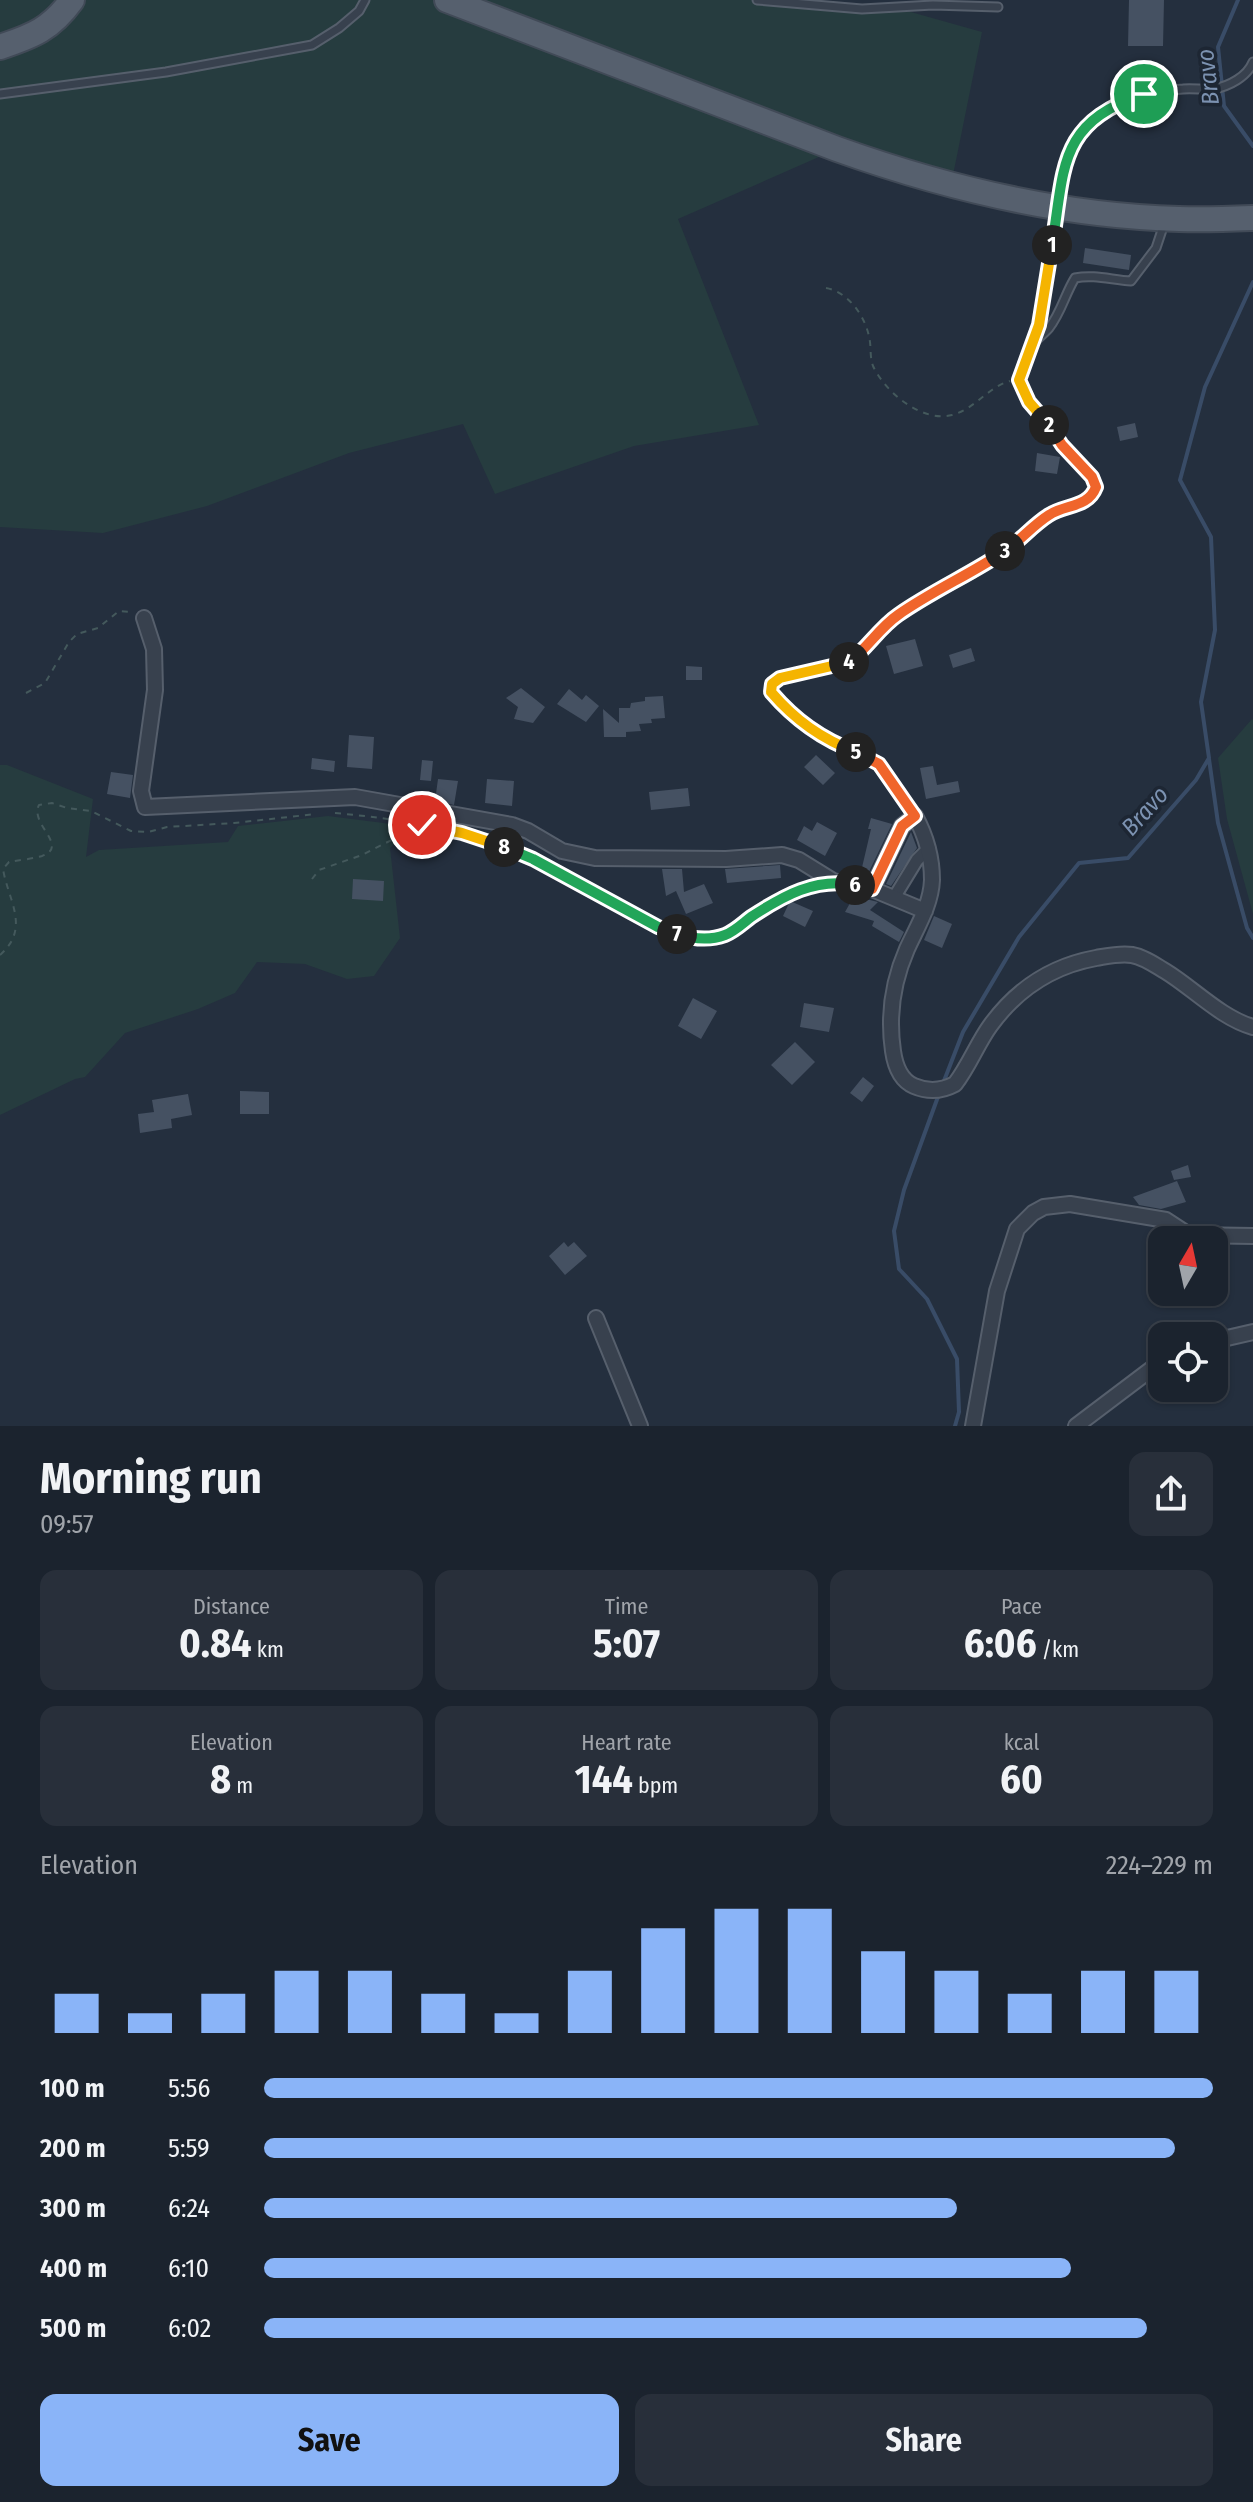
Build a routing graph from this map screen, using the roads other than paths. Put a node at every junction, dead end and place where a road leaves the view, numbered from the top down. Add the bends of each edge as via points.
1 (72, 0) edge
2 (365, 0) edge
3 (447, 0) edge
4 (757, 0) edge
5 (998, 7) dead end
6 (0, 47) edge
7 (1253, 62) edge
8 (0, 94) edge
9 (1166, 218) junction
10 (1253, 218) edge
11 (1032, 346) junction
12 (144, 618) road end
13 (915, 816) junction
14 (929, 848) junction
15 (872, 889) junction
16 (895, 896) junction
17 (925, 911) junction
18 (1253, 1027) edge
19 (1253, 1236) edge
20 (596, 1318) dead end
21 (1253, 1332) edge
22 (1228, 1338) edge
23 (1148, 1372) edge
24 (640, 1426) edge
25 (973, 1426) edge
26 (1076, 1426) edge

1 - 6 main road via 37,35
2 - 8 lane via 339,28 312,45 166,72
3 - 9 main road via 894,170 1075,209
4 - 5 lane via 862,9
7 - 11 lane, bridge via 1238,80 1215,89 1144,94 1107,110 1077,137 1066,155
9 - 10 main road
9 - 11 lane via 1156,248 1131,281 1075,278 1049,327
11 - 13 lane via 1019,380 1029,402 1092,477 1093,496 1050,514 972,574 899,614 851,662 772,684 771,692 813,732 879,764
12 - 15 street via 154,649 155,690 141,791 145,807 355,797 512,825 578,855 647,860 782,855 833,881
13 - 14 street
13 - 15 street via 902,826
14 - 16 street
14 - 17 street via 932,882
15 - 16 street
16 - 17 street
17 - 18 street via 899,974 891,1039 906,1081 925,1089 940,1090 962,1075 989,1027 1020,992 1081,961 1117,954 1149,961
19 - 25 street via 1189,1235 1166,1220 1070,1204 1033,1213 1012,1239 997,1291
20 - 24 street
21 - 22 street
23 - 26 street

